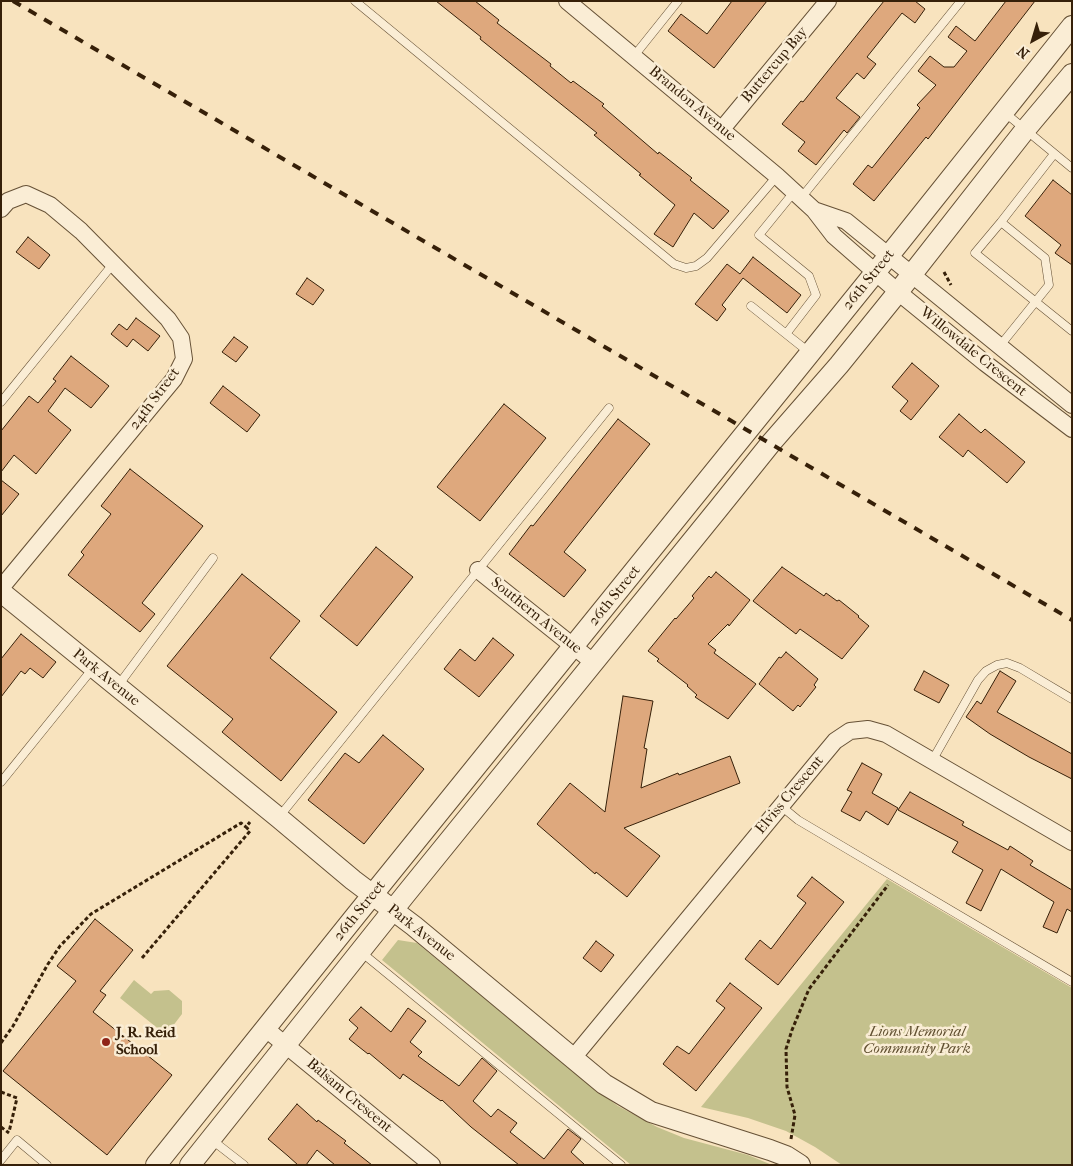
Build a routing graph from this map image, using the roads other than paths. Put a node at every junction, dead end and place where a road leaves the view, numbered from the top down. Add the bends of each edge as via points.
1 (355, 1) edge
2 (567, 1) edge
3 (678, 1) edge
4 (828, 1) edge
5 (961, 1) edge
6 (1072, 26) edge
7 (634, 56) junction
8 (1072, 74) edge
9 (1003, 112) junction
10 (722, 129) junction
11 (1025, 130) junction
12 (1054, 154) junction
13 (1072, 168) edge
14 (776, 176) junction
15 (798, 195) junction
16 (5, 205) edge
17 (1001, 222) junction
18 (113, 264) junction
19 (882, 264) junction
20 (912, 275) junction
21 (898, 292) junction
22 (1035, 302) junction
23 (752, 306) dead end
24 (1072, 331) edge
25 (786, 334) junction
26 (999, 347) junction
27 (810, 354) junction
28 (1048, 386) junction
29 (1072, 387) edge
30 (1, 402) edge
31 (1072, 404) edge
32 (608, 408) dead end
33 (1072, 429) edge
34 (698, 493) junction
35 (718, 509) junction
36 (213, 558) dead end
37 (478, 570) junction
38 (1, 588) edge
39 (1, 592) edge
40 (574, 646) junction
41 (593, 662) junction
42 (94, 668) junction
43 (117, 687) junction
44 (1072, 699) edge
45 (932, 761) junction
46 (1, 782) edge
47 (781, 806) junction
48 (279, 818) junction
49 (1072, 842) edge
50 (372, 895) junction
51 (393, 910) junction
52 (360, 952) junction
53 (1072, 982) edge
54 (266, 1029) junction
55 (286, 1045) junction
56 (573, 1058) junction
57 (211, 1138) junction
58 (1, 1160) edge
59 (47, 1165) edge
60 (156, 1165) edge
61 (190, 1165) edge
62 (244, 1165) edge
63 (432, 1165) edge
64 (621, 1165) edge
65 (800, 1165) edge

1 - 14 lane via 674,264 686,268 707,258
2 - 7 street, Brandon Avenue
3 - 7 lane
4 - 10 street, Buttercup Bay
5 - 15 lane
6 - 9 street, 26th Street
7 - 10 street, Brandon Avenue
8 - 11 street, 26th Street
9 - 11 lane
9 - 19 street, 26th Street
10 - 14 street, Brandon Avenue
11 - 12 lane
11 - 20 street, 26th Street
12 - 13 lane
12 - 17 lane
14 - 15 street, Brandon Avenue
15 - 19 street, Brandon Avenue via 814,210 846,221
15 - 25 lane via 759,235 809,276 816,294
16 - 18 street, 24th Street via 26,194 50,205
17 - 22 lane via 1045,258 1049,285
17 - 22 lane via 975,253
18 - 30 lane
18 - 38 street, 24th Street via 168,319 180,338 184,359 174,379
19 - 20 street, Willowdale Crescent
19 - 21 street, Willowdale Crescent
19 - 27 street, 26th Street
20 - 21 street, 26th Street
20 - 26 street, Willowdale Crescent
21 - 33 street, Willowdale Crescent
21 - 35 street, 26th Street
22 - 24 lane
22 - 26 lane
23 - 25 lane
25 - 27 lane
26 - 28 street, Willowdale Crescent
27 - 34 street, 26th Street
28 - 29 street
28 - 31 street, Willowdale Crescent
32 - 37 lane
34 - 35 street
34 - 40 street, 26th Street
35 - 41 street, 26th Street
36 - 43 lane
37 - 40 street, Southern Avenue
37 - 48 lane
39 - 42 street, Park Avenue
40 - 41 street, Southern Avenue
40 - 50 street, 26th Street
41 - 51 street, 26th Street
42 - 43 street, Park Avenue
42 - 46 lane
43 - 48 street, Park Avenue
44 - 45 lane via 1020,668 997,665 978,680
45 - 47 street, Elviss Crescent via 886,734 868,729 850,731 835,741
45 - 49 street, Elviss Crescent
47 - 53 lane via 798,820
47 - 56 street, Elviss Crescent
48 - 50 street, Park Avenue
50 - 51 street, Park Avenue
50 - 54 street, 26th Street
51 - 52 street, 26th Street
51 - 56 street, Park Avenue
52 - 55 street, 26th Street
52 - 64 lane
54 - 55 street, Balsam Crescent
54 - 60 street, 26th Street
55 - 57 street, 26th Street
55 - 63 street, Balsam Crescent
56 - 65 street, Park Avenue via 604,1084 651,1112 770,1150
57 - 61 street, 26th Street
57 - 62 lane
58 - 59 lane via 17,1140

